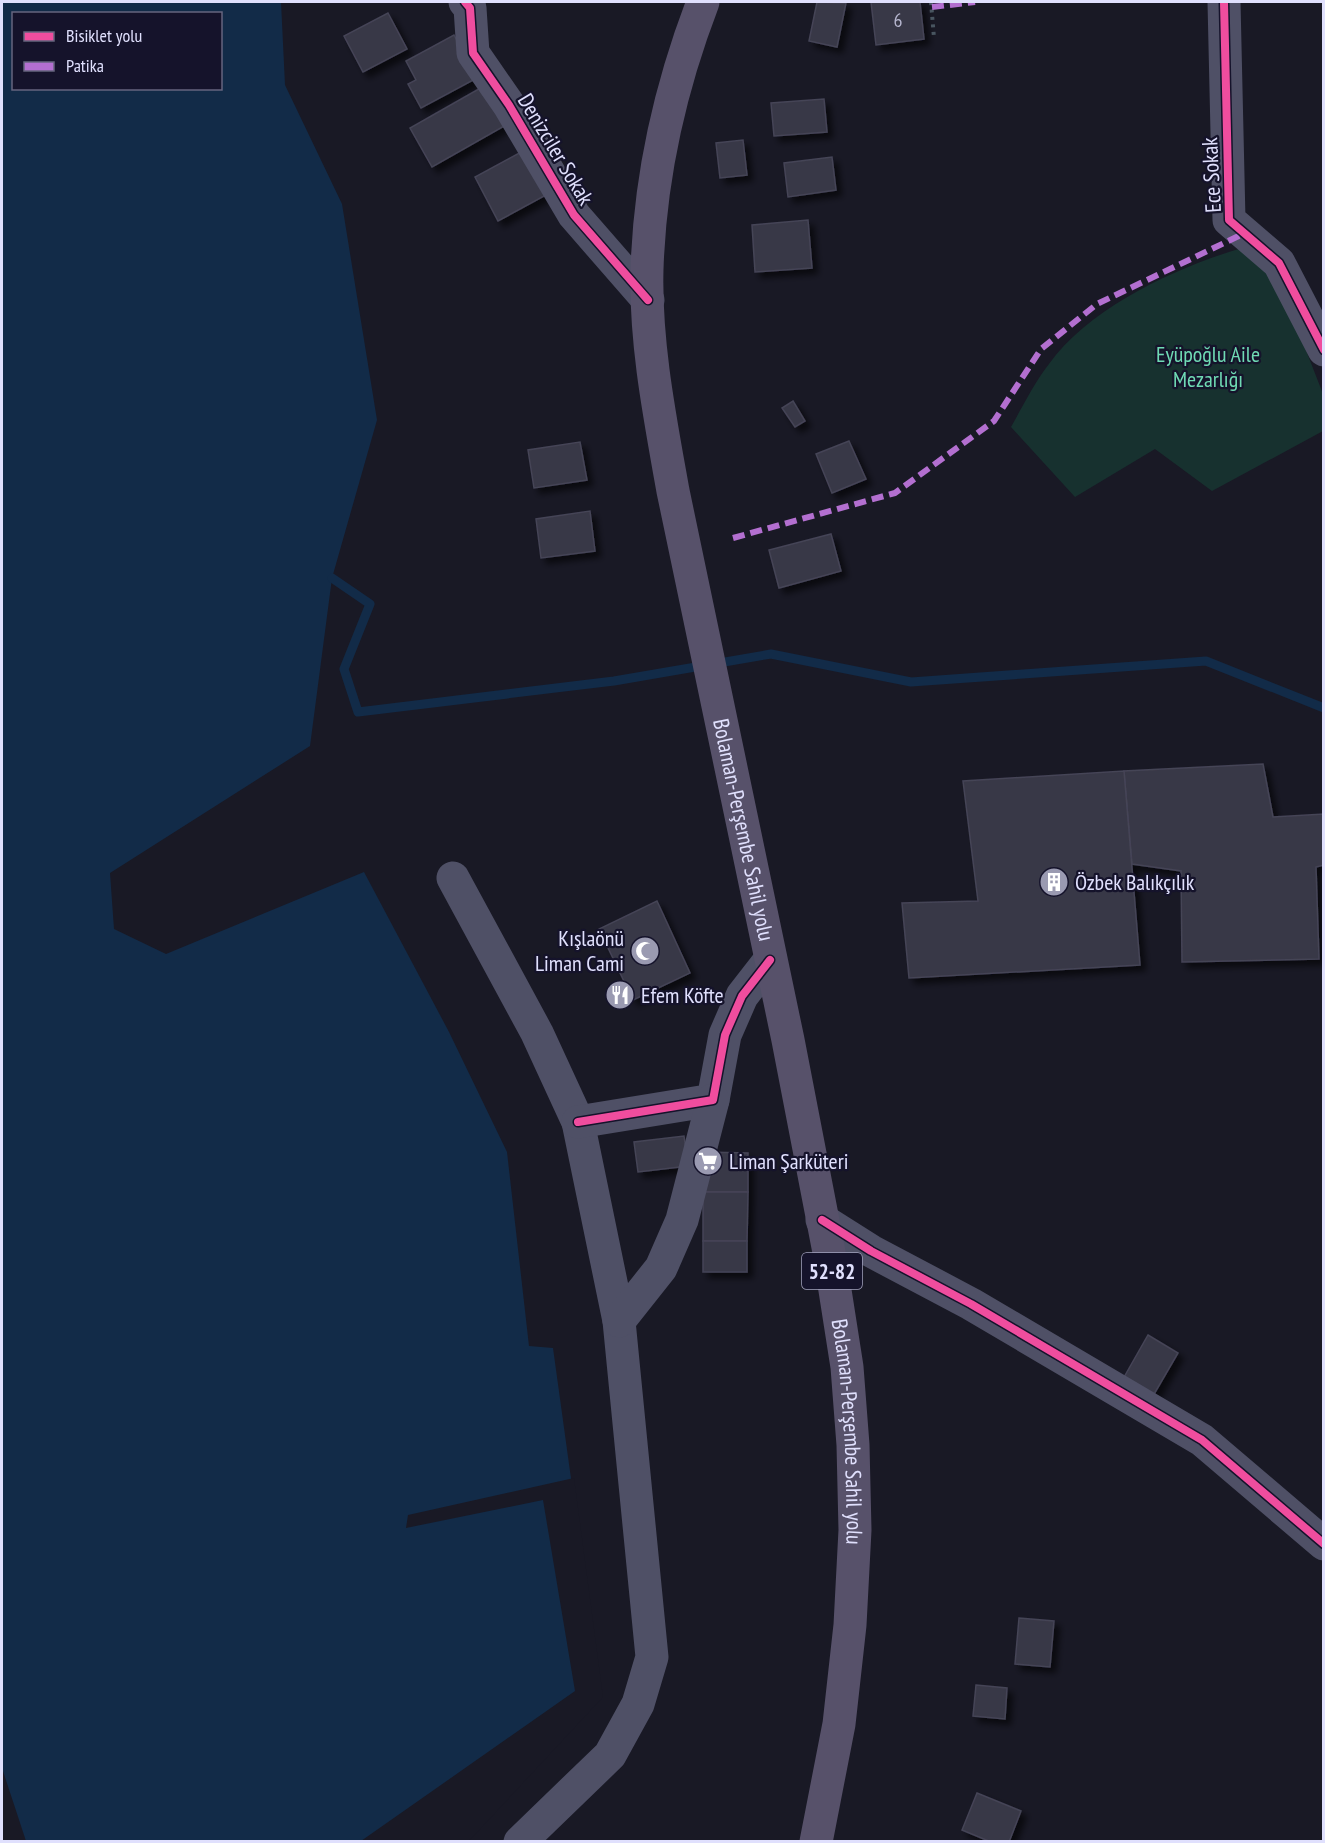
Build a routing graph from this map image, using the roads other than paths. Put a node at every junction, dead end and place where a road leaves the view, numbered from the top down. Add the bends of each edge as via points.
1 (465, 2) edge
2 (703, 2) edge
3 (1224, 2) edge
4 (648, 300) junction
5 (1323, 350) edge
6 (453, 878) dead end
7 (770, 960) junction
8 (713, 1100) junction
9 (578, 1122) junction
10 (822, 1220) junction
11 (619, 1321) junction
12 (1323, 1544) edge
13 (520, 1842) edge
14 (816, 1842) edge

1 - 4 street, Denizciler Sokak via 470,8 473,53 509,105 574,215
2 - 4 main road, Bolaman-Perşembe Sahil yolu / 52-82 via 680,62 663,130 652,198
3 - 5 street, Ece Sokak via 1229,220 1279,263
4 - 7 main road, Bolaman-Perşembe Sahil yolu / 52-82 via 657,403
6 - 9 street via 537,1033
7 - 8 street via 742,996 725,1035
7 - 10 main road, Bolaman-Perşembe Sahil yolu / 52-82
8 - 9 street
8 - 11 street via 682,1220 670,1249 661,1268
9 - 11 street
10 - 12 street via 1202,1440
10 - 14 main road, Bolaman-Perşembe Sahil yolu / 52-82 via 847,1367 854,1445 855,1530 848,1652 839,1724
11 - 13 street via 652,1658 638,1704 610,1755

